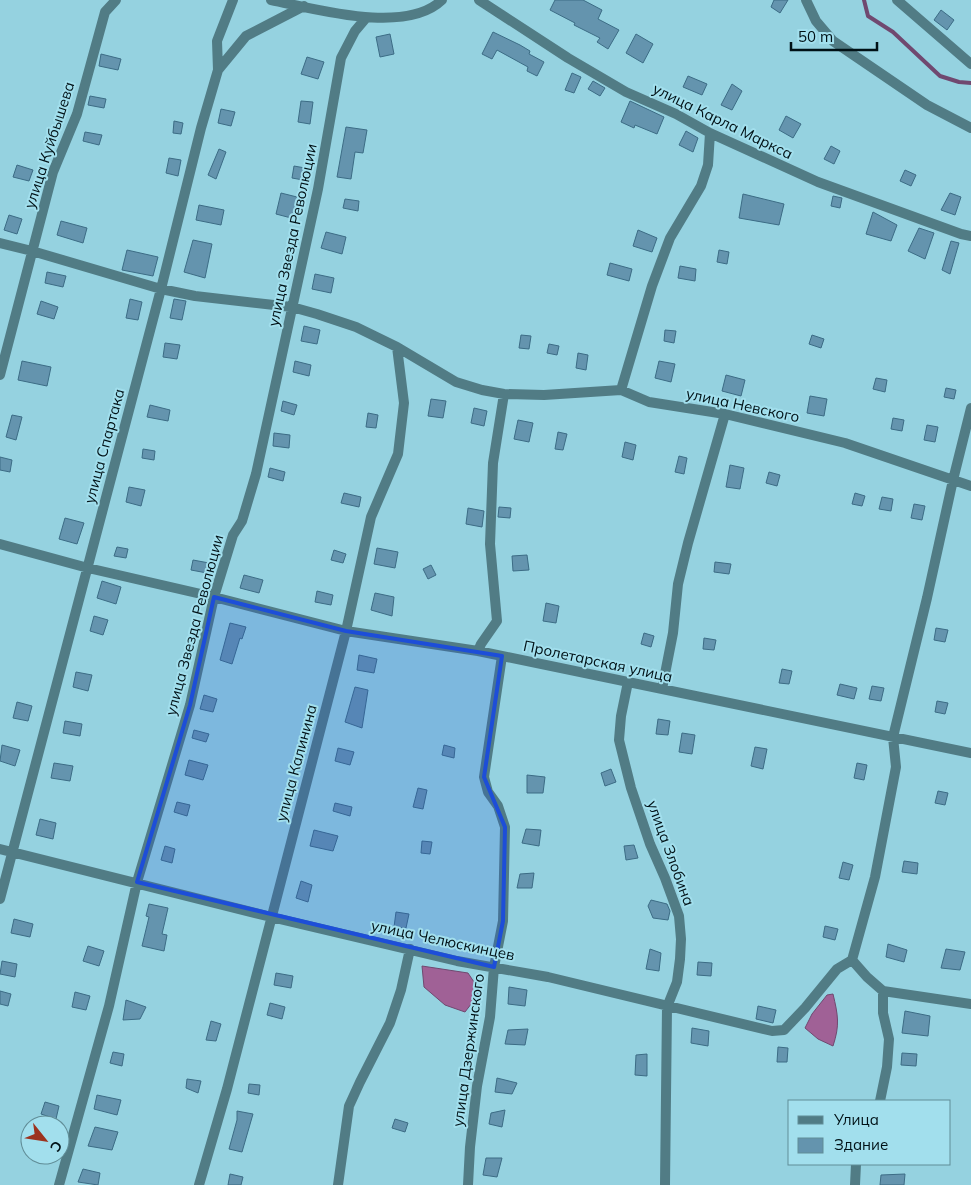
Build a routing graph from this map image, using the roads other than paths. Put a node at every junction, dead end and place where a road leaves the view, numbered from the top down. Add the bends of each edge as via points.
1 (116, 0) edge
2 (232, 0) edge
3 (270, 0) edge
4 (442, 0) edge
5 (479, 0) edge
6 (806, 0) edge
7 (897, 0) edge
8 (304, 6) junction
9 (366, 18) junction
10 (971, 64) edge
11 (218, 70) junction
12 (971, 128) edge
13 (710, 134) junction
14 (971, 236) edge
15 (0, 243) edge
16 (32, 251) junction
17 (161, 289) junction
18 (292, 307) junction
19 (397, 347) junction
20 (0, 375) edge
21 (621, 390) junction
22 (504, 394) junction
23 (971, 408) edge
24 (725, 414) junction
25 (953, 480) junction
26 (971, 486) edge
27 (0, 544) edge
28 (88, 568) junction
29 (214, 597) junction
30 (346, 631) junction
31 (478, 651) junction
32 (502, 656) junction
33 (628, 682) junction
34 (662, 689) junction
35 (893, 737) junction
36 (971, 753) edge
37 (0, 848) edge
38 (12, 851) junction
39 (137, 882) junction
40 (0, 899) edge
41 (271, 916) junction
42 (410, 948) junction
43 (852, 960) junction
44 (494, 967) junction
45 (883, 991) junction
46 (971, 1004) edge
47 (667, 1007) junction
48 (880, 1100) edge
49 (856, 1165) edge
50 (59, 1185) edge
51 (199, 1185) edge
52 (338, 1185) edge
53 (468, 1185) edge
54 (665, 1185) edge
55 (855, 1185) edge

1 - 16 street, улица Куйбышева via 105,12 77,114 53,172
2 - 11 street, улица Спартака via 216,41
3 - 8 street
4 - 9 street via 436,6 410,16
5 - 13 street, улица Карла Маркса via 626,92 676,114
6 - 12 street via 816,21 833,42 927,105
7 - 10 street
8 - 9 street
8 - 11 street via 246,36
9 - 18 street, улица Звезда Революции via 341,58 318,189
11 - 17 street, улица Спартака via 200,128
13 - 14 street, улица Карла Маркса via 818,182
13 - 21 street via 708,165 701,186 670,238
15 - 16 street, улица Невского
16 - 17 street, улица Невского
16 - 20 street, улица Куйбышева
17 - 18 street, улица Невского
17 - 28 street, улица Спартака
18 - 19 street, улица Невского via 356,327
18 - 29 street, улица Звезда Революции via 256,474 242,521 232,535
19 - 22 street, улица Невского via 456,382
19 - 30 street, улица Калинина via 404,403 398,454 371,517
21 - 22 street, улица Невского
21 - 24 street, улица Невского via 649,402
22 - 31 street via 493,463 491,535 497,621
23 - 25 street
24 - 25 street, улица Невского via 845,443
24 - 34 street via 678,584
25 - 26 street, улица Невского
25 - 35 street
27 - 28 street, Пролетарская улица
28 - 29 street, Пролетарская улица
28 - 38 street, улица Спартака
29 - 30 street, Пролетарская улица
29 - 39 street, улица Звезда Революции via 190,705
30 - 31 street, Пролетарская улица
30 - 41 street, улица Калинина
31 - 32 street, Пролетарская улица
32 - 33 street, Пролетарская улица
32 - 44 street, улица Дзержинского via 484,777 504,827 503,921
33 - 34 street, Пролетарская улица
33 - 47 street, улица Злобина via 619,740 650,844 678,916 681,939 677,982
34 - 35 street, Пролетарская улица
35 - 36 street, Пролетарская улица
35 - 43 street via 896,767 875,877
37 - 38 street, улица Челюскинцев
38 - 39 street, улица Челюскинцев
38 - 40 street, улица Спартака
39 - 41 street, улица Челюскинцев
39 - 50 street, улица Звезда Революции via 109,1006
41 - 42 street, улица Челюскинцев
41 - 51 street, улица Калинина
42 - 44 street, улица Челюскинцев
42 - 52 street via 390,1023 349,1106
43 - 45 street
43 - 47 street, улица Челюскинцев via 837,969 784,1030 772,1031
44 - 47 street, улица Челюскинцев
44 - 53 street, улица Дзержинского via 490,1017 477,1086
45 - 46 street
45 - 48 street via 883,1013 889,1039 888,1067
47 - 54 street, улица Злобина
49 - 55 street

